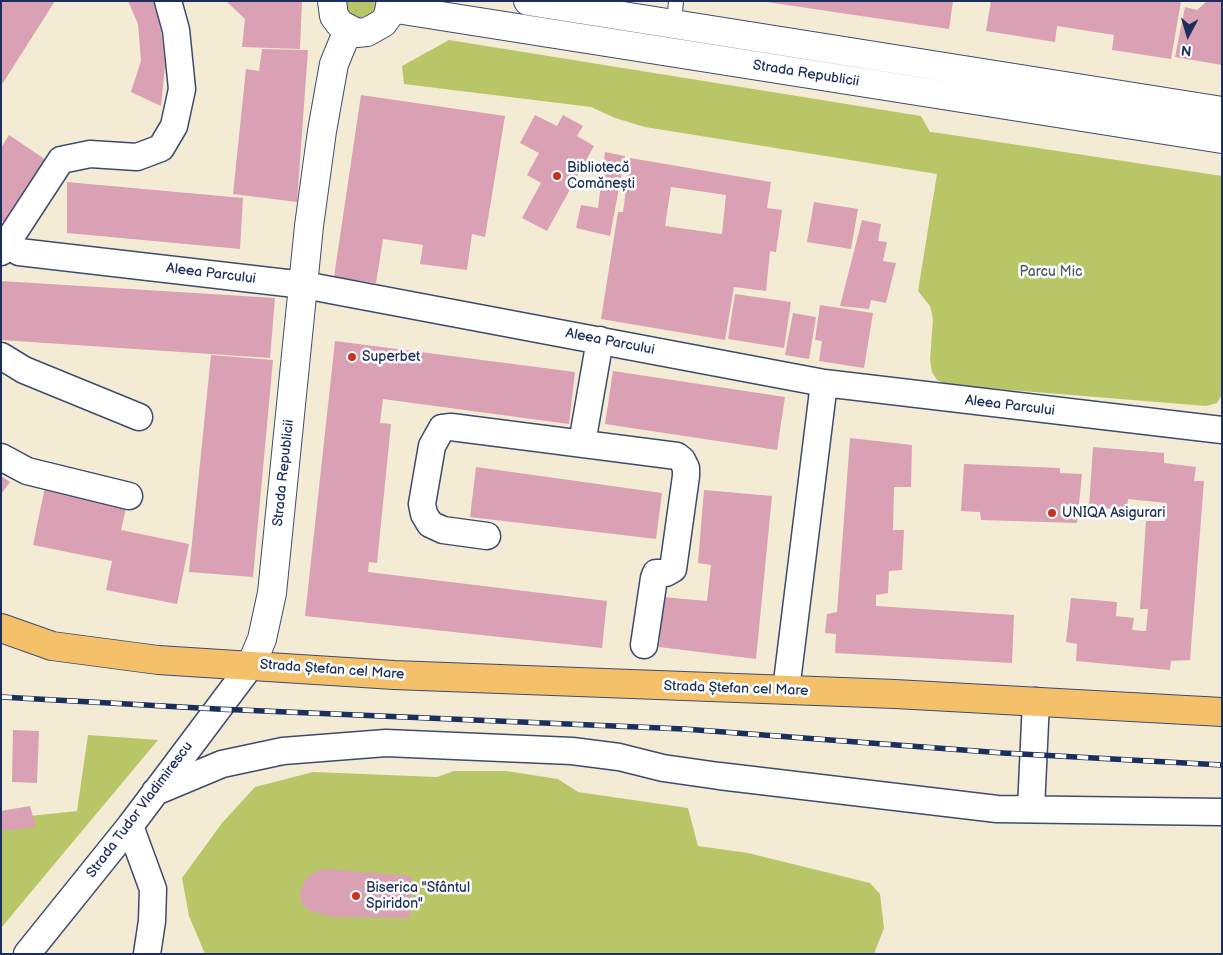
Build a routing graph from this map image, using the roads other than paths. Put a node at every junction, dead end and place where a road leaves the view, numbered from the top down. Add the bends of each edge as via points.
1 (168, 1) edge
2 (332, 1) edge
3 (528, 1) edge
4 (391, 5) edge
5 (675, 12) edge
6 (348, 30) junction
7 (1222, 111) edge
8 (1222, 139) edge
9 (3, 246) edge
10 (304, 286) junction
11 (600, 340) junction
12 (1, 356) edge
13 (824, 383) junction
14 (139, 417) dead end
15 (1222, 430) edge
16 (582, 443) junction
17 (1, 457) edge
18 (129, 496) dead end
19 (487, 536) dead end
20 (1, 628) edge
21 (644, 645) dead end
22 (251, 665) junction
23 (786, 690) junction
24 (1036, 702) junction
25 (1222, 712) edge
26 (155, 792) junction
27 (1031, 809) junction
28 (1222, 812) edge
29 (130, 826) junction
30 (28, 954) edge
31 (147, 954) edge

1 - 9 street via 176,30 182,89 174,126 161,148 137,157 90,154 61,160
2 - 6 street via 334,16
3 - 5 street, Strada Republicii
4 - 6 street via 388,16 377,29 357,33
4 - 8 street, Strada Republicii
5 - 7 street, Strada Republicii
6 - 10 street, Strada Republicii via 339,48 329,86
9 - 10 street, Aleea Parcului via 20,252
10 - 11 street, Aleea Parcului
10 - 22 street, Strada Republicii via 272,593 262,639
11 - 13 street, Aleea Parcului
11 - 16 street
12 - 14 street via 24,370
13 - 15 street, Aleea Parcului
13 - 23 street
16 - 19 street via 442,428 432,446 422,504 424,514 430,524 442,530
16 - 21 street via 666,453 682,460 686,468 673,569 656,574 654,578
17 - 18 street via 27,471
20 - 22 main road via 52,646 83,652
22 - 23 main road, Strada Ștefan cel Mare via 404,675
22 - 26 street, Strada Tudor Vladimirescu
23 - 24 main road, Strada Ștefan cel Mare
24 - 25 main road, Strada Ștefan cel Mare
24 - 27 street
26 - 27 street via 222,764 283,751 386,744 572,752 619,757 664,768 746,780 997,809
26 - 29 street, Strada Tudor Vladimirescu
27 - 28 street
29 - 30 street, Strada Tudor Vladimirescu
29 - 31 street via 153,889

